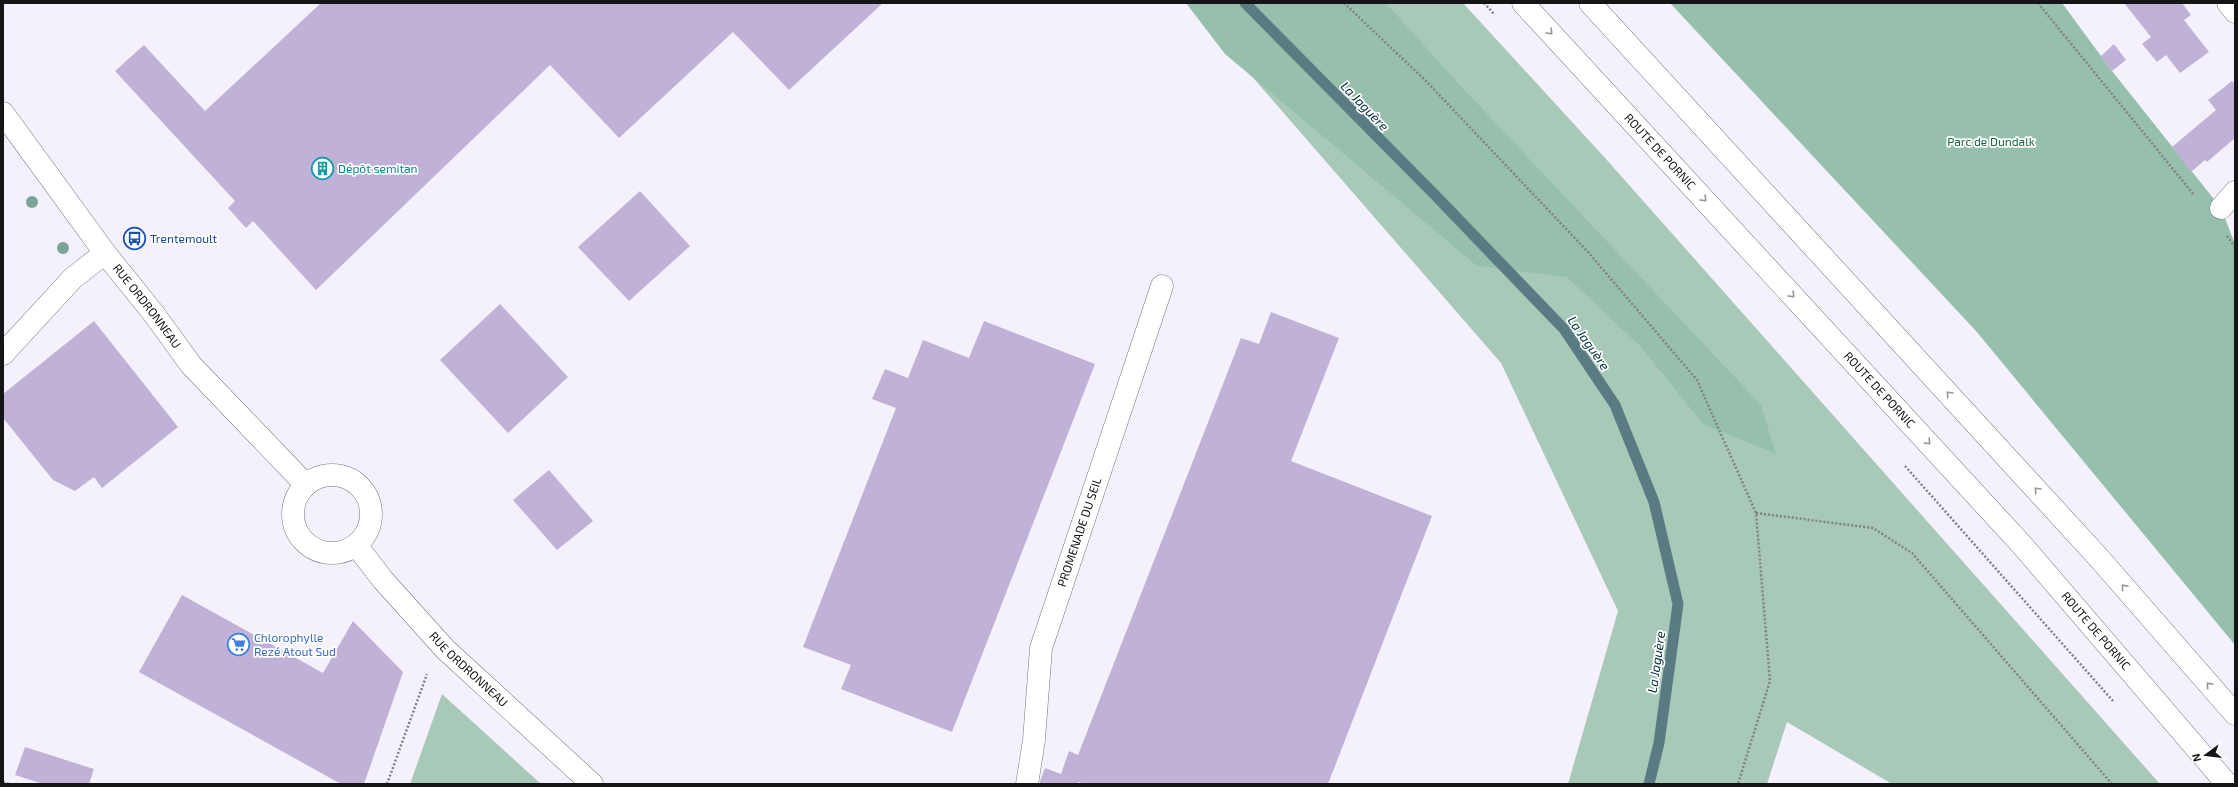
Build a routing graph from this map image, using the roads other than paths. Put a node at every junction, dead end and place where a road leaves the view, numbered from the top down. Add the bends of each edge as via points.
1 (1523, 3) edge
2 (1590, 3) edge
3 (2228, 3) edge
4 (2235, 12) edge
5 (3, 113) edge
6 (105, 253) junction
7 (1162, 286) dead end
8 (3, 354) edge
9 (306, 485) junction
10 (356, 545) junction
11 (2235, 714) edge
12 (592, 784) edge
13 (1027, 784) edge
14 (2227, 784) edge

1 -> 14 main road, ROUTE DE PORNIC via 2022,545
11 -> 2 main road via 2098,557
3 - 4 main road
5 - 6 main road, RUE ORDRONNEAU
6 - 8 main road via 73,278
6 - 9 main road, RUE ORDRONNEAU via 191,365
7 - 13 main road, PROMENADE DU SEIL via 1041,648 1034,740
9 - 10 main road via 295,502 293,516 297,530 305,542 318,550 332,553
9 - 10 main road via 318,478 332,475 350,479 362,488 369,501 371,514 367,531
10 - 12 main road, RUE ORDRONNEAU via 383,580 445,649

